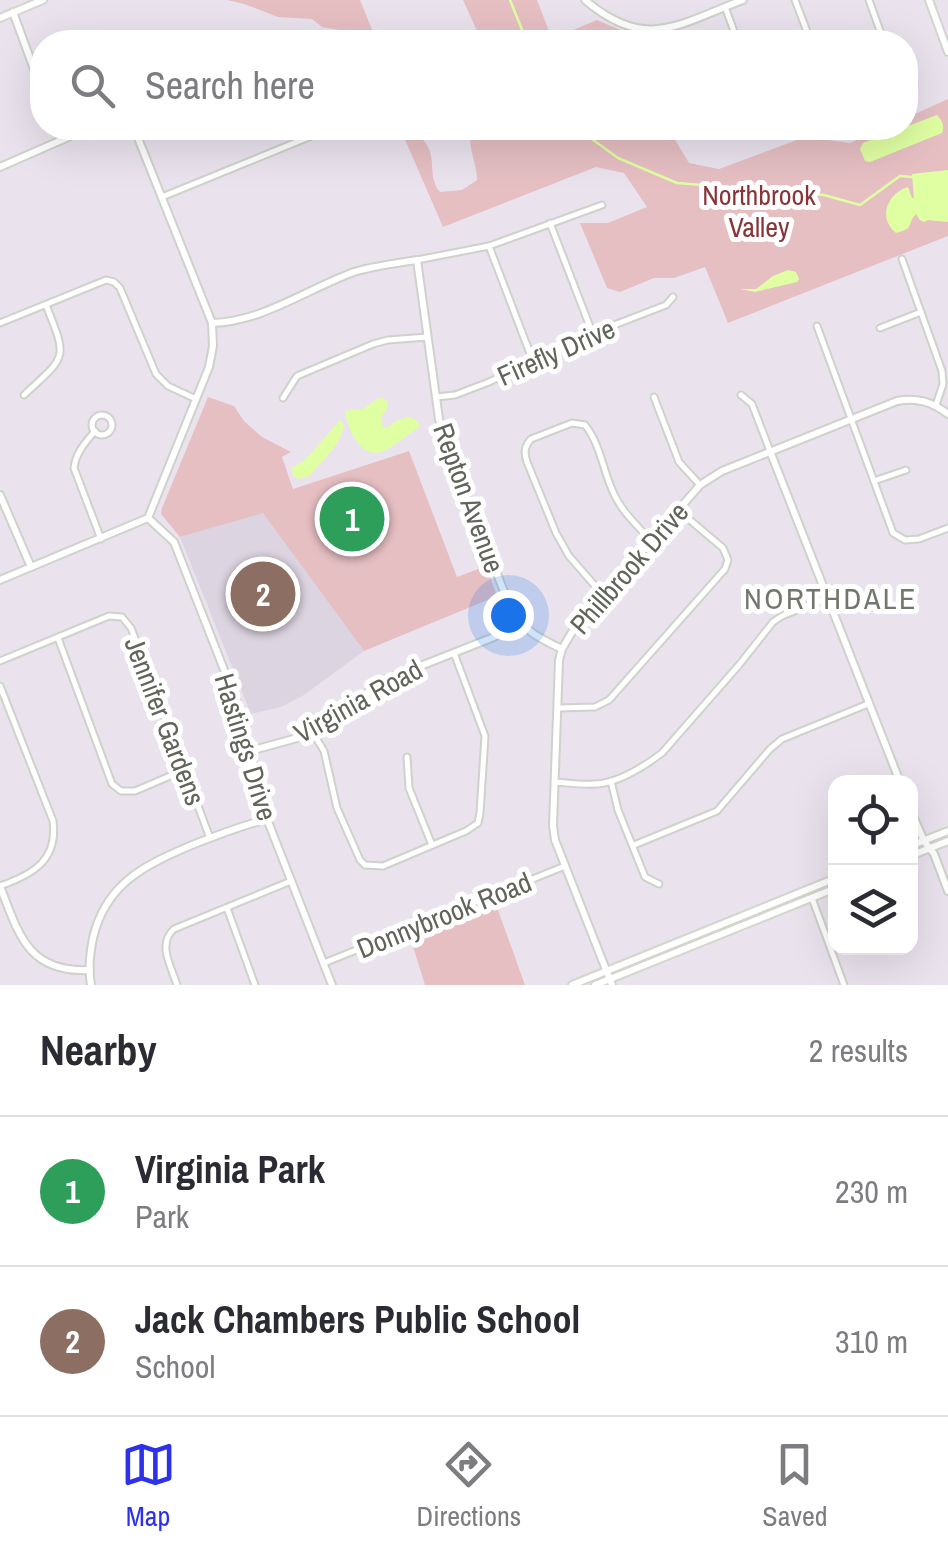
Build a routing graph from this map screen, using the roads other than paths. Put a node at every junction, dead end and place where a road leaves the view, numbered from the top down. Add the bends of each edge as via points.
1 (43, 0) edge
2 (585, 0) edge
3 (743, 0) edge
4 (795, 0) edge
5 (868, 0) edge
6 (929, 0) edge
7 (725, 7) junction
8 (13, 12) junction
9 (0, 18) edge
10 (663, 29) joint
11 (734, 30) edge
12 (806, 30) edge
13 (879, 30) edge
14 (948, 52) edge
15 (30, 58) edge
16 (58, 140) edge
17 (139, 140) edge
18 (302, 140) edge
19 (0, 167) edge
20 (162, 197) junction
21 (602, 205) dead end
22 (550, 223) junction
23 (489, 246) junction
24 (902, 259) dead end
25 (417, 260) junction
26 (672, 298) dead end
27 (46, 304) junction
28 (921, 312) junction
29 (0, 323) edge
30 (212, 323) junction
31 (816, 326) dead end
32 (880, 328) dead end
33 (592, 334) junction
34 (427, 336) junction
35 (531, 357) junction
36 (741, 395) dead end
37 (24, 396) dead end
38 (436, 397) junction
39 (654, 397) dead end
40 (283, 398) dead end
41 (196, 399) junction
42 (936, 405) junction
43 (948, 414) edge
44 (852, 419) junction
45 (95, 432) dead end
46 (770, 451) junction
47 (906, 470) dead end
48 (874, 481) junction
49 (700, 486) junction
50 (0, 494) edge
51 (678, 510) junction
52 (148, 518) junction
53 (948, 528) edge
54 (101, 539) junction
55 (652, 542) junction
56 (32, 568) junction
57 (0, 580) edge
58 (603, 595) junction
59 (827, 598) junction
60 (518, 621) junction
61 (58, 638) junction
62 (562, 649) junction
63 (454, 652) junction
64 (0, 662) edge
65 (0, 686) edge
66 (868, 704) junction
67 (558, 708) junction
68 (313, 733) junction
69 (250, 750) junction
70 (407, 756) dead end
71 (184, 770) junction
72 (897, 775) edge
73 (612, 781) junction
74 (555, 782) junction
75 (267, 819) junction
76 (918, 827) edge
77 (948, 831) edge
78 (210, 838) junction
79 (948, 840) edge
80 (924, 841) junction
81 (918, 843) edge
82 (432, 846) junction
83 (634, 846) junction
84 (930, 848) junction
85 (918, 853) edge
86 (565, 866) junction
87 (291, 881) junction
88 (828, 882) edge
89 (659, 884) dead end
90 (0, 886) edge
91 (828, 891) edge
92 (948, 891) edge
93 (812, 898) junction
94 (227, 908) junction
95 (324, 964) junction
96 (90, 970) junction
97 (609, 979) edge
98 (91, 985) edge
99 (177, 985) edge
100 (255, 985) edge
101 (332, 985) edge
102 (572, 985) edge
103 (595, 985) edge
104 (844, 985) edge

1 - 8 street
2 - 10 street via 612,21
3 - 7 street
4 - 12 street
5 - 13 street
6 - 14 street
7 - 10 street
7 - 11 street
8 - 9 street
8 - 15 street
16 - 19 street
17 - 20 street
18 - 20 street
20 - 30 street
21 - 22 street
22 - 23 street
22 - 33 street
23 - 25 street
23 - 35 street
24 - 28 street
25 - 30 street via 356,272 243,319
25 - 34 street, Repton Avenue
26 - 33 street, Firefly Drive
27 - 29 street
27 - 37 street via 61,344 59,360
27 - 41 street via 114,282 156,374
28 - 32 street
28 - 42 street via 942,371
30 - 41 street via 209,367
31 - 44 street
33 - 35 street, Firefly Drive
34 - 38 street, Repton Avenue
34 - 40 street via 373,344 297,376
35 - 38 street, Firefly Drive via 489,382
36 - 46 street via 752,404
38 - 60 street, Repton Avenue via 444,436
39 - 49 street via 679,462
41 - 52 street
42 - 43 street
42 - 44 street, Phillbrook Drive via 906,400
44 - 46 street, Phillbrook Drive
44 - 48 street
45 - 54 street via 74,468
46 - 49 street, Phillbrook Drive
46 - 59 street
47 - 48 street
48 - 53 street via 894,532 904,540
49 - 51 street, Phillbrook Drive
50 - 56 street
51 - 55 street, Phillbrook Drive
51 - 67 street via 722,548 725,569 609,700
52 - 54 street
52 - 69 street, Hastings Drive via 174,542
54 - 56 street
55 - 58 street, Phillbrook Drive
55 - 58 street via 621,508 585,425 572,423 526,444 556,533
56 - 57 street
58 - 62 street, Phillbrook Drive
59 - 66 street
59 - 73 street via 773,622 662,753
60 - 62 street
60 - 63 street, Virginia Road
61 - 64 street, Jennifer Gardens
61 - 71 street, Jennifer Gardens via 122,617
61 - 71 street via 112,784 135,791
62 - 67 street, Phillbrook Drive
63 - 68 street, Virginia Road via 385,680
63 - 82 street via 484,736 480,812 478,823
65 - 90 street via 55,837 42,862
66 - 72 street
66 - 83 street via 782,739 717,811
67 - 74 street, Phillbrook Drive
68 - 69 street, Virginia Road
68 - 82 street via 365,865 383,866
69 - 75 street, Hastings Drive
70 - 82 street via 409,788
71 - 78 street, Jennifer Gardens
73 - 74 street
73 - 83 street
74 - 86 street, Phillbrook Drive via 552,826
75 - 78 street
75 - 87 street, Hastings Drive
76 - 80 street
77 - 80 street
78 - 96 street via 131,875 96,928
79 - 84 street
80 - 81 street
80 - 84 street
83 - 89 street via 645,877
84 - 85 street
84 - 92 street
86 - 95 street, Donnybrook Road
86 - 97 street, Phillbrook Drive
87 - 94 street
87 - 95 street, Hastings Drive
88 - 97 street
90 - 96 street via 26,947 49,965
91 - 93 street
93 - 97 street
93 - 104 street
94 - 99 street via 168,934 165,949
94 - 100 street
95 - 101 street, Hastings Drive
96 - 98 street
97 - 102 street
97 - 103 street

